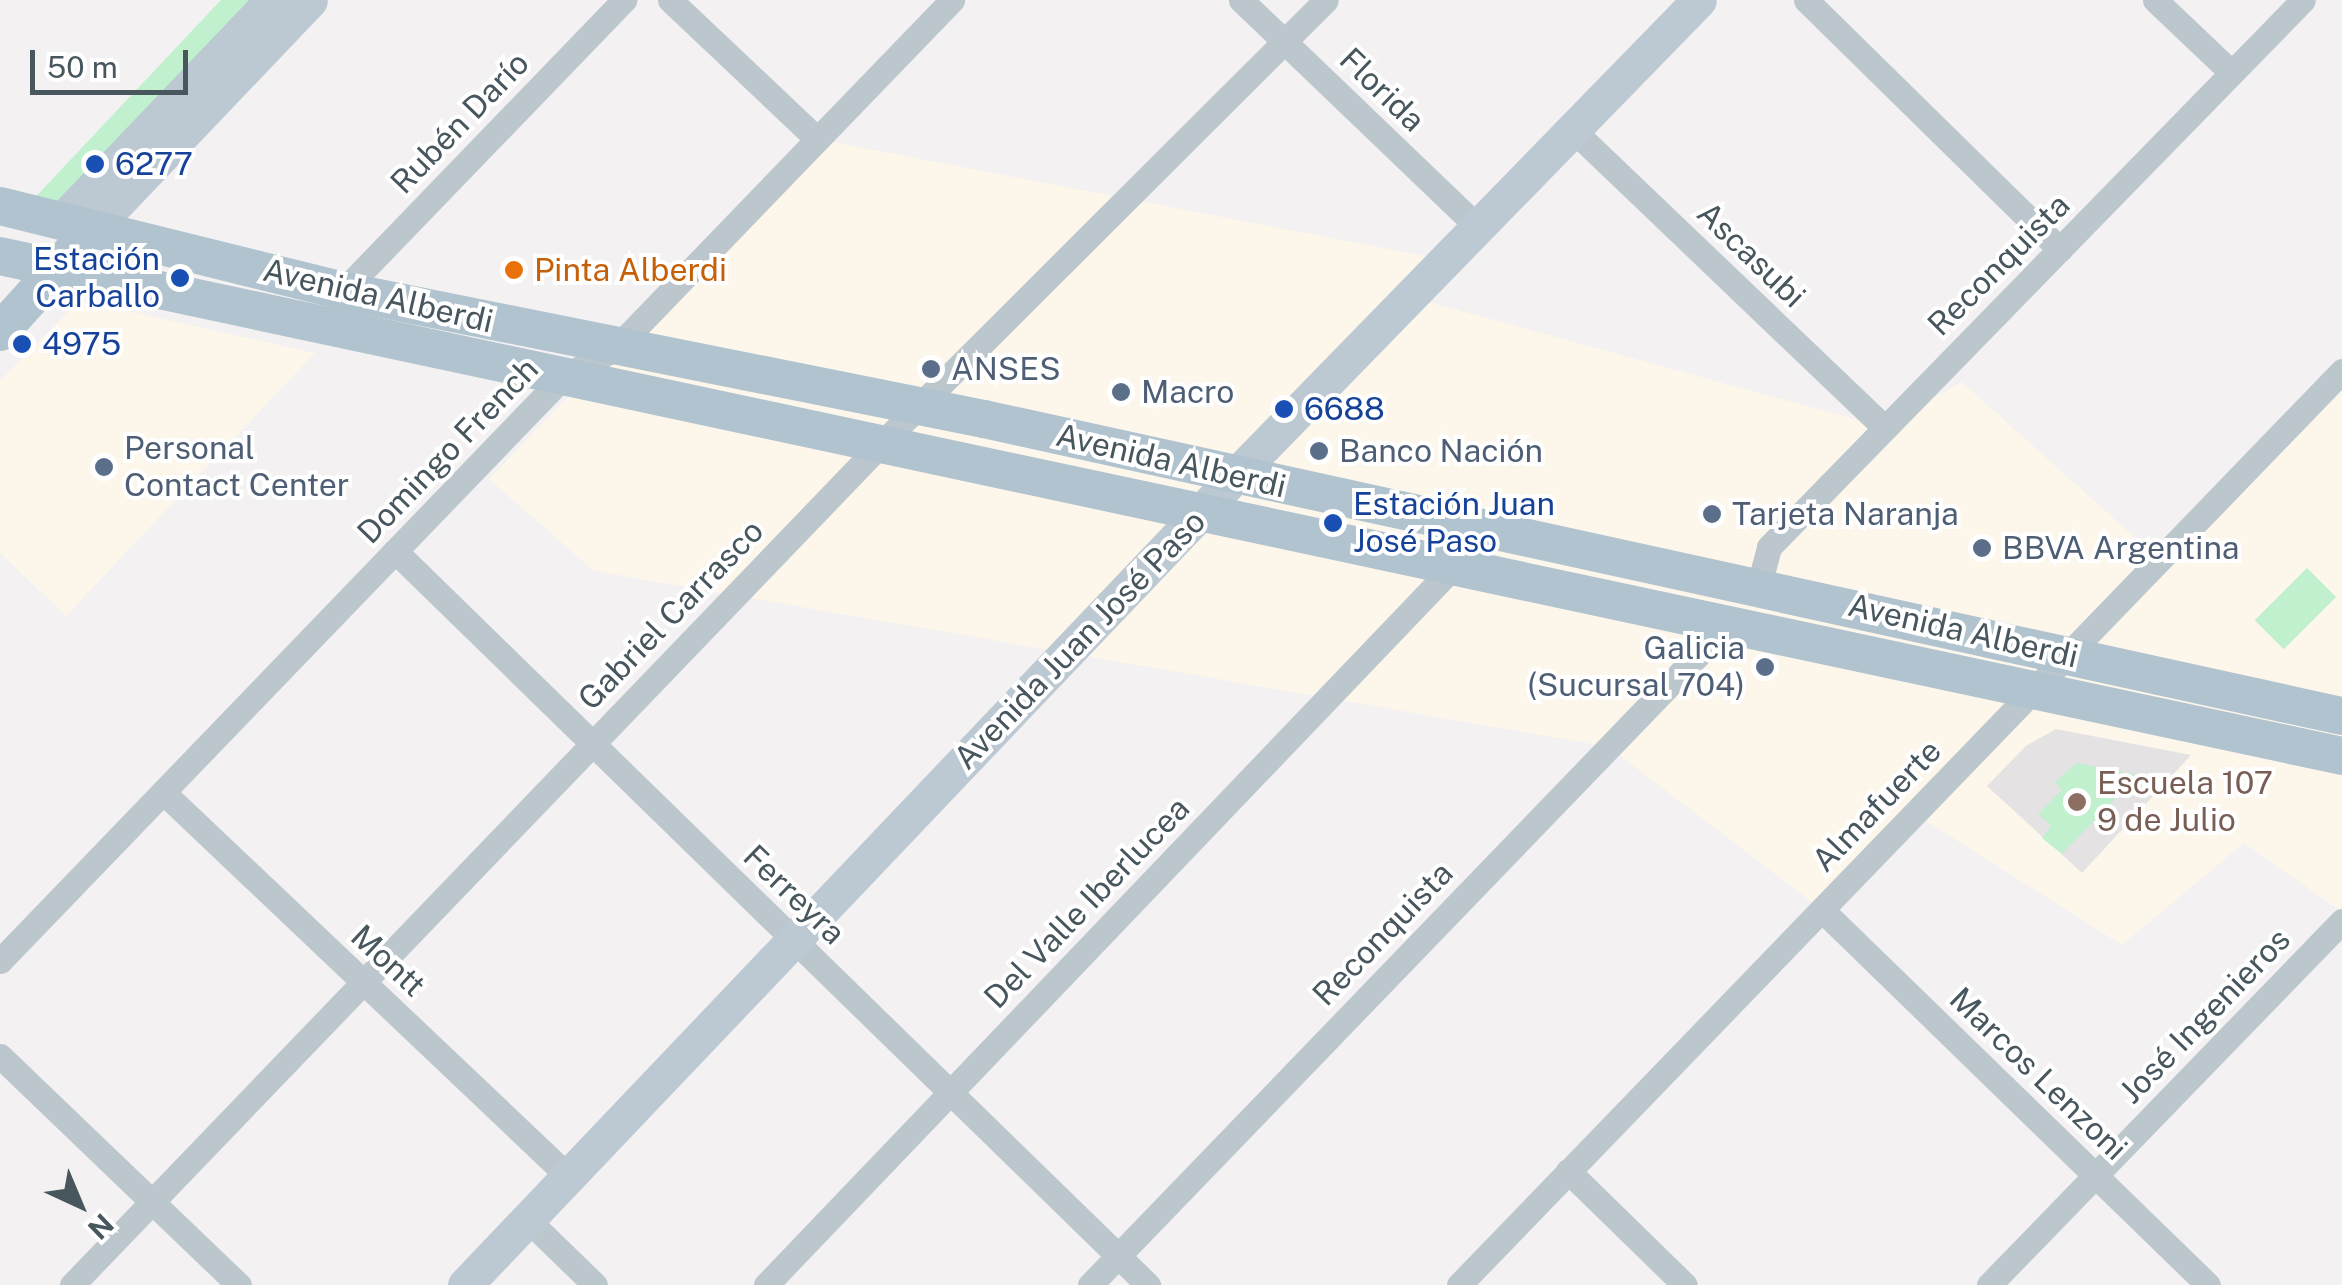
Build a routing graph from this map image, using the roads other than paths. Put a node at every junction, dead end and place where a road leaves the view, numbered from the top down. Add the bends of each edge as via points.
1 (272, 0) edge
2 (310, 0) edge
3 (624, 0) edge
4 (670, 0) edge
5 (952, 0) edge
6 (1241, 0) edge
7 (1326, 0) edge
8 (1699, 0) edge
9 (1806, 0) edge
10 (2155, 0) edge
11 (2303, 0) edge
12 (1285, 42) junction
13 (2231, 72) junction
14 (1573, 130) junction
15 (817, 139) junction
16 (0, 206) edge
17 (78, 223) junction
18 (1478, 227) junction
19 (2060, 250) junction
20 (28, 261) edge
21 (0, 290) edge
22 (343, 291) junction
23 (0, 332) edge
24 (616, 348) junction
25 (2342, 370) edge
26 (562, 378) junction
27 (920, 406) junction
28 (1884, 428) junction
29 (879, 446) junction
30 (1236, 475) junction
31 (1198, 516) junction
32 (395, 551) junction
33 (1454, 566) junction
34 (1759, 585) junction
35 (1724, 628) junction
36 (2066, 655) junction
37 (2031, 691) junction
38 (2342, 716) edge
39 (592, 744) junction
40 (2342, 756) edge
41 (163, 792) junction
42 (1822, 910) junction
43 (2342, 921) edge
44 (794, 940) junction
45 (0, 960) edge
46 (363, 982) junction
47 (0, 1056) edge
48 (950, 1092) junction
49 (1568, 1171) junction
50 (2097, 1176) junction
51 (569, 1177) junction
52 (152, 1202) junction
53 (528, 1220) junction
54 (1118, 1256) junction
55 (72, 1285) edge
56 (239, 1285) edge
57 (465, 1285) edge
58 (594, 1285) edge
59 (766, 1285) edge
60 (1090, 1285) edge
61 (1148, 1285) edge
62 (1459, 1285) edge
63 (1685, 1285) edge
64 (1989, 1285) edge
65 (2208, 1285) edge

1 - 17 street
2 - 17 street
3 - 22 street, Rubén Darío
4 - 15 street
5 - 15 street, Domingo French
6 - 12 street, Florida
7 - 12 street, Gabriel Carrasco
8 - 14 street, Avenida Juan José Paso
9 - 19 street
10 - 13 street
11 - 13 street, Reconquista
12 - 18 street, Florida
12 - 27 street, Gabriel Carrasco
13 - 19 street, Reconquista
14 - 18 street, Avenida Juan José Paso
14 - 28 street, Ascasubi
15 - 24 street, Domingo French
16 - 17 main road, Avenida Alberdi
17 - 20 main road
17 - 22 main road, Avenida Alberdi
18 - 30 street, Avenida Juan José Paso
19 - 28 street, Reconquista
20 - 21 main road
20 - 23 main road
20 - 26 main road, Avenida Alberdi
22 - 24 main road, Avenida Alberdi
24 - 26 street, Domingo French
24 - 27 main road, Avenida Alberdi
25 - 36 street, Almafuerte
26 - 29 main road, Avenida Alberdi
26 - 32 street, Domingo French
27 - 29 street, Gabriel Carrasco
27 - 30 main road, Avenida Alberdi
28 - 34 street, Reconquista via 1770,546
29 - 31 main road, Avenida Alberdi
29 - 39 street, Gabriel Carrasco
30 - 31 street, Avenida Juan José Paso
30 - 34 main road, Avenida Alberdi
31 - 33 main road, Avenida Alberdi
31 - 44 street, Avenida Juan José Paso
32 - 39 street, Ferreyra
32 - 41 street, Domingo French
33 - 35 main road, Avenida Alberdi
33 - 48 street, Del Valle Iberlucea
34 - 36 main road, Avenida Alberdi
35 - 37 main road, Avenida Alberdi
35 - 54 street, Reconquista
36 - 37 street, Almafuerte
36 - 38 main road, Avenida Alberdi
37 - 40 main road, Avenida Alberdi
37 - 42 street, Almafuerte
39 - 44 street, Ferreyra
39 - 46 street, Gabriel Carrasco
41 - 45 street, Domingo French
41 - 46 street, Montt
42 - 49 street, Almafuerte
42 - 50 street, Marcos Lenzoni
43 - 50 street, José Ingenieros
44 - 48 street, Ferreyra
44 - 51 street, Avenida Juan José Paso
46 - 51 street, Montt
46 - 52 street, Gabriel Carrasco
47 - 52 street
48 - 54 street, Ferreyra
48 - 59 street, Del Valle Iberlucea
49 - 62 street, Almafuerte
49 - 63 street
50 - 64 street, José Ingenieros
50 - 65 street, Marcos Lenzoni
51 - 53 street, Avenida Juan José Paso
52 - 55 street, Gabriel Carrasco
52 - 56 street
53 - 57 street, Avenida Juan José Paso
53 - 58 street
54 - 60 street, Reconquista
54 - 61 street, Ferreyra

